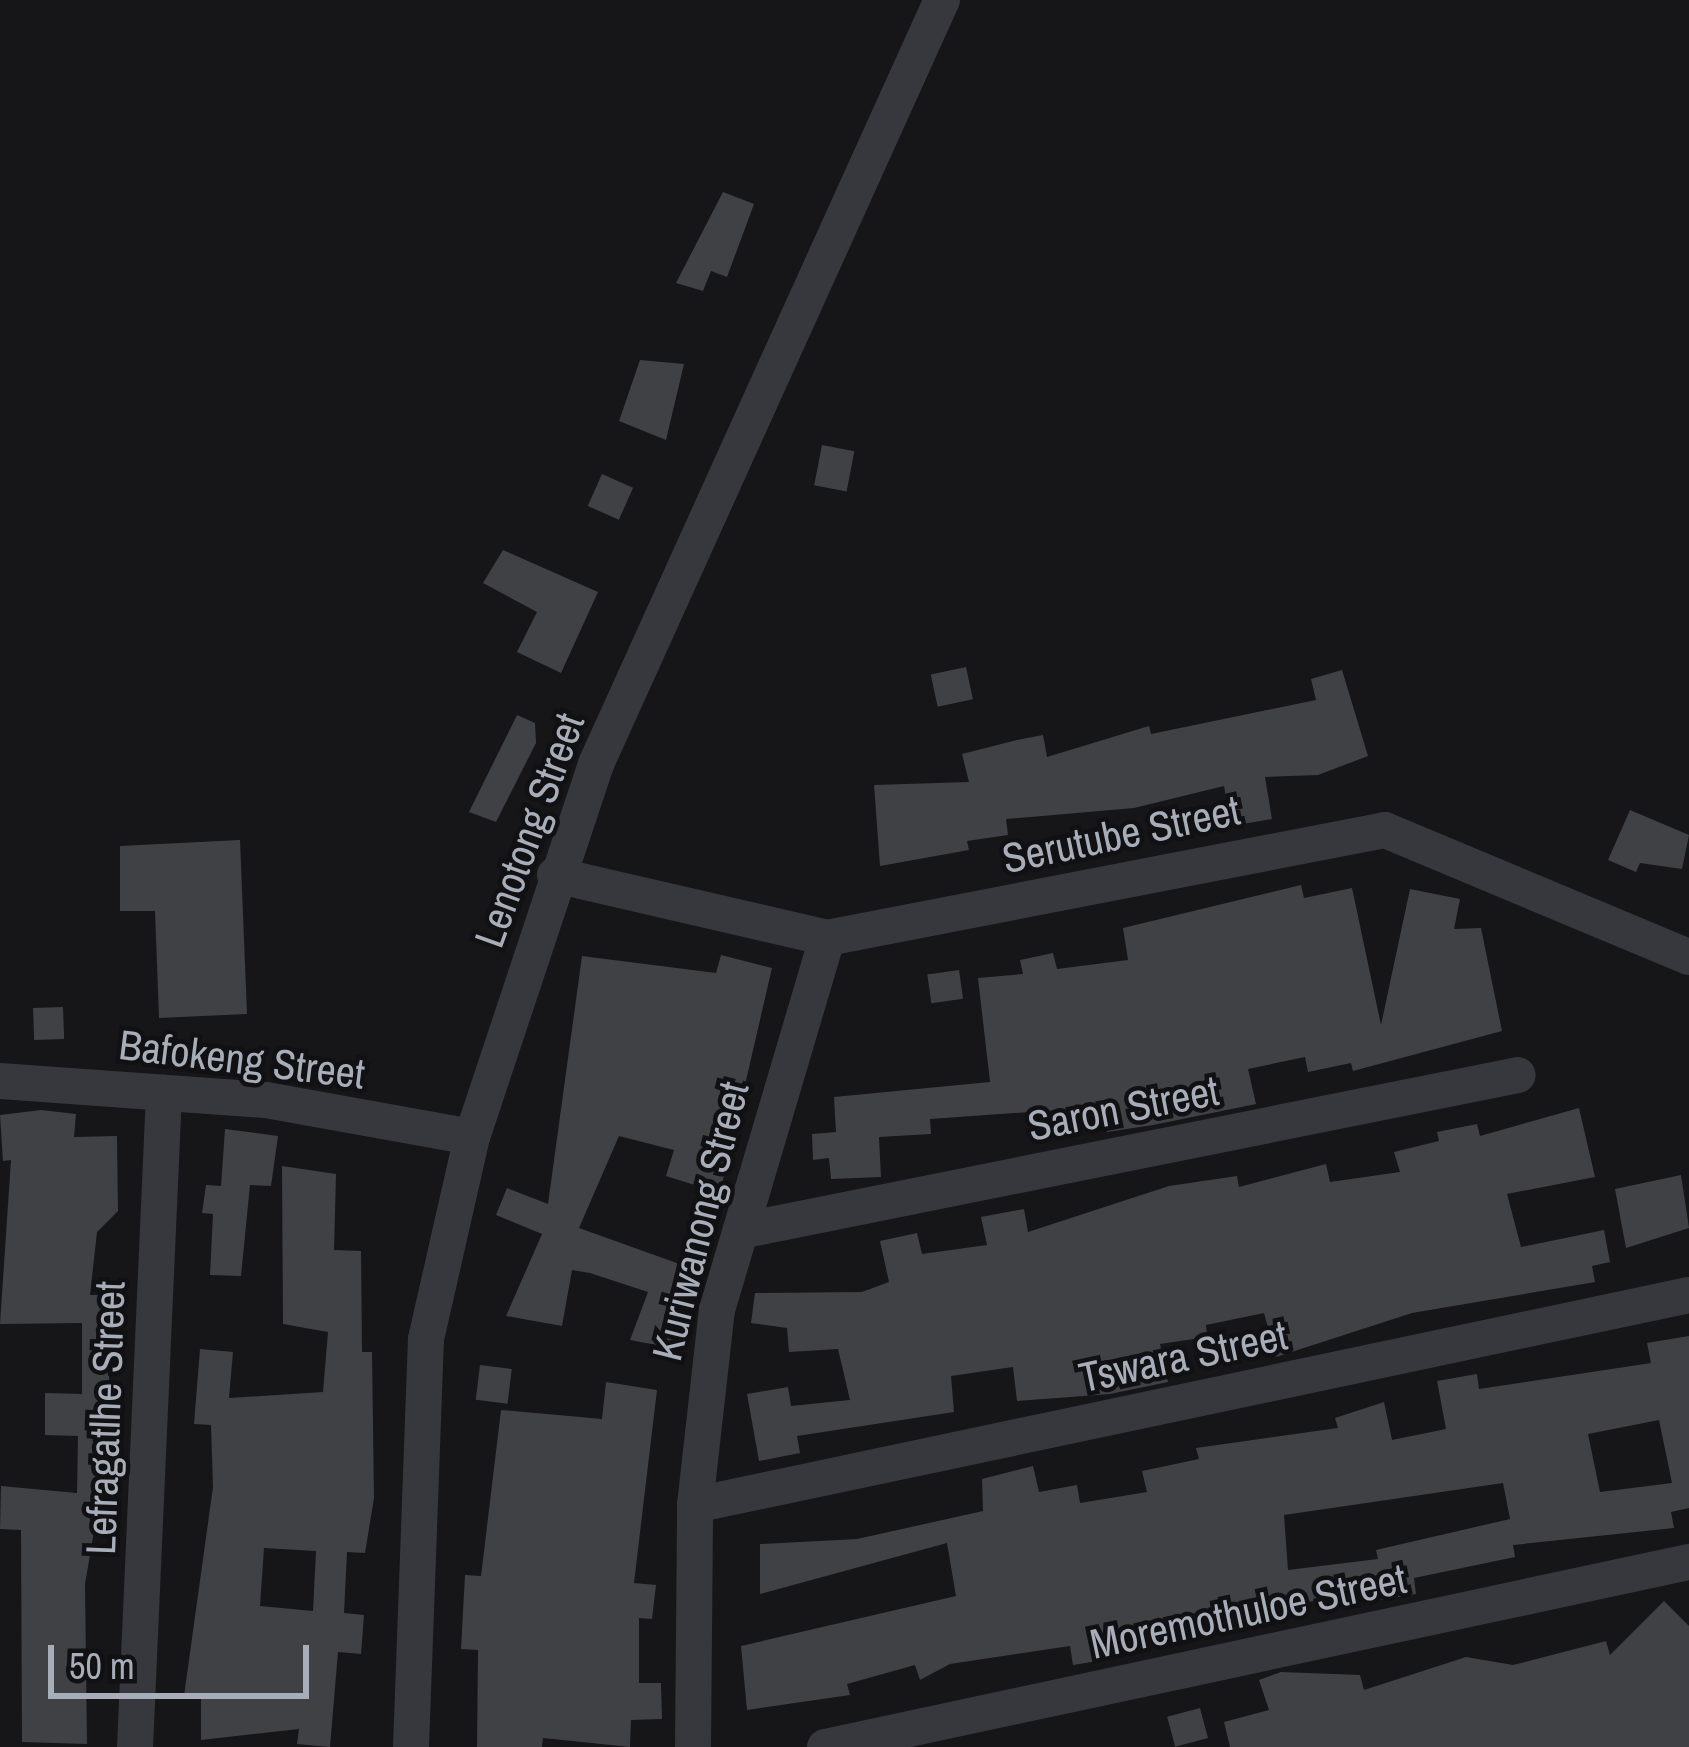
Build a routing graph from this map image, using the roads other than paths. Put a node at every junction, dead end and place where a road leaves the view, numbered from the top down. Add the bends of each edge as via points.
1 (938, 7) edge
2 (555, 875) junction
3 (826, 938) junction
4 (1689, 957) edge
5 (1518, 1075) dead end
6 (0, 1081) edge
7 (164, 1093) junction
8 (472, 1137) junction
9 (746, 1230) junction
10 (1689, 1295) edge
11 (695, 1505) junction
12 (1689, 1562) edge
13 (135, 1747) edge
14 (411, 1747) edge
15 (693, 1747) edge
16 (825, 1747) edge

1 - 2 street, Lenotong Street via 766,375
2 - 3 street, Serutube Street
2 - 8 street, Lenotong Street
3 - 4 street, Serutube Street via 1385,830
3 - 9 street, Kuriwanong Street
5 - 9 street, Saron Street
6 - 7 street, Bafokeng Street
7 - 8 street, Bafokeng Street
7 - 13 street, Lefragatlhe Street
8 - 14 street, Lenotong Street via 426,1339
9 - 11 street, Kuriwanong Street via 717,1310
10 - 11 street, Tswara Street
11 - 15 street, Kuriwanong Street
12 - 16 street, Moremothuloe Street

